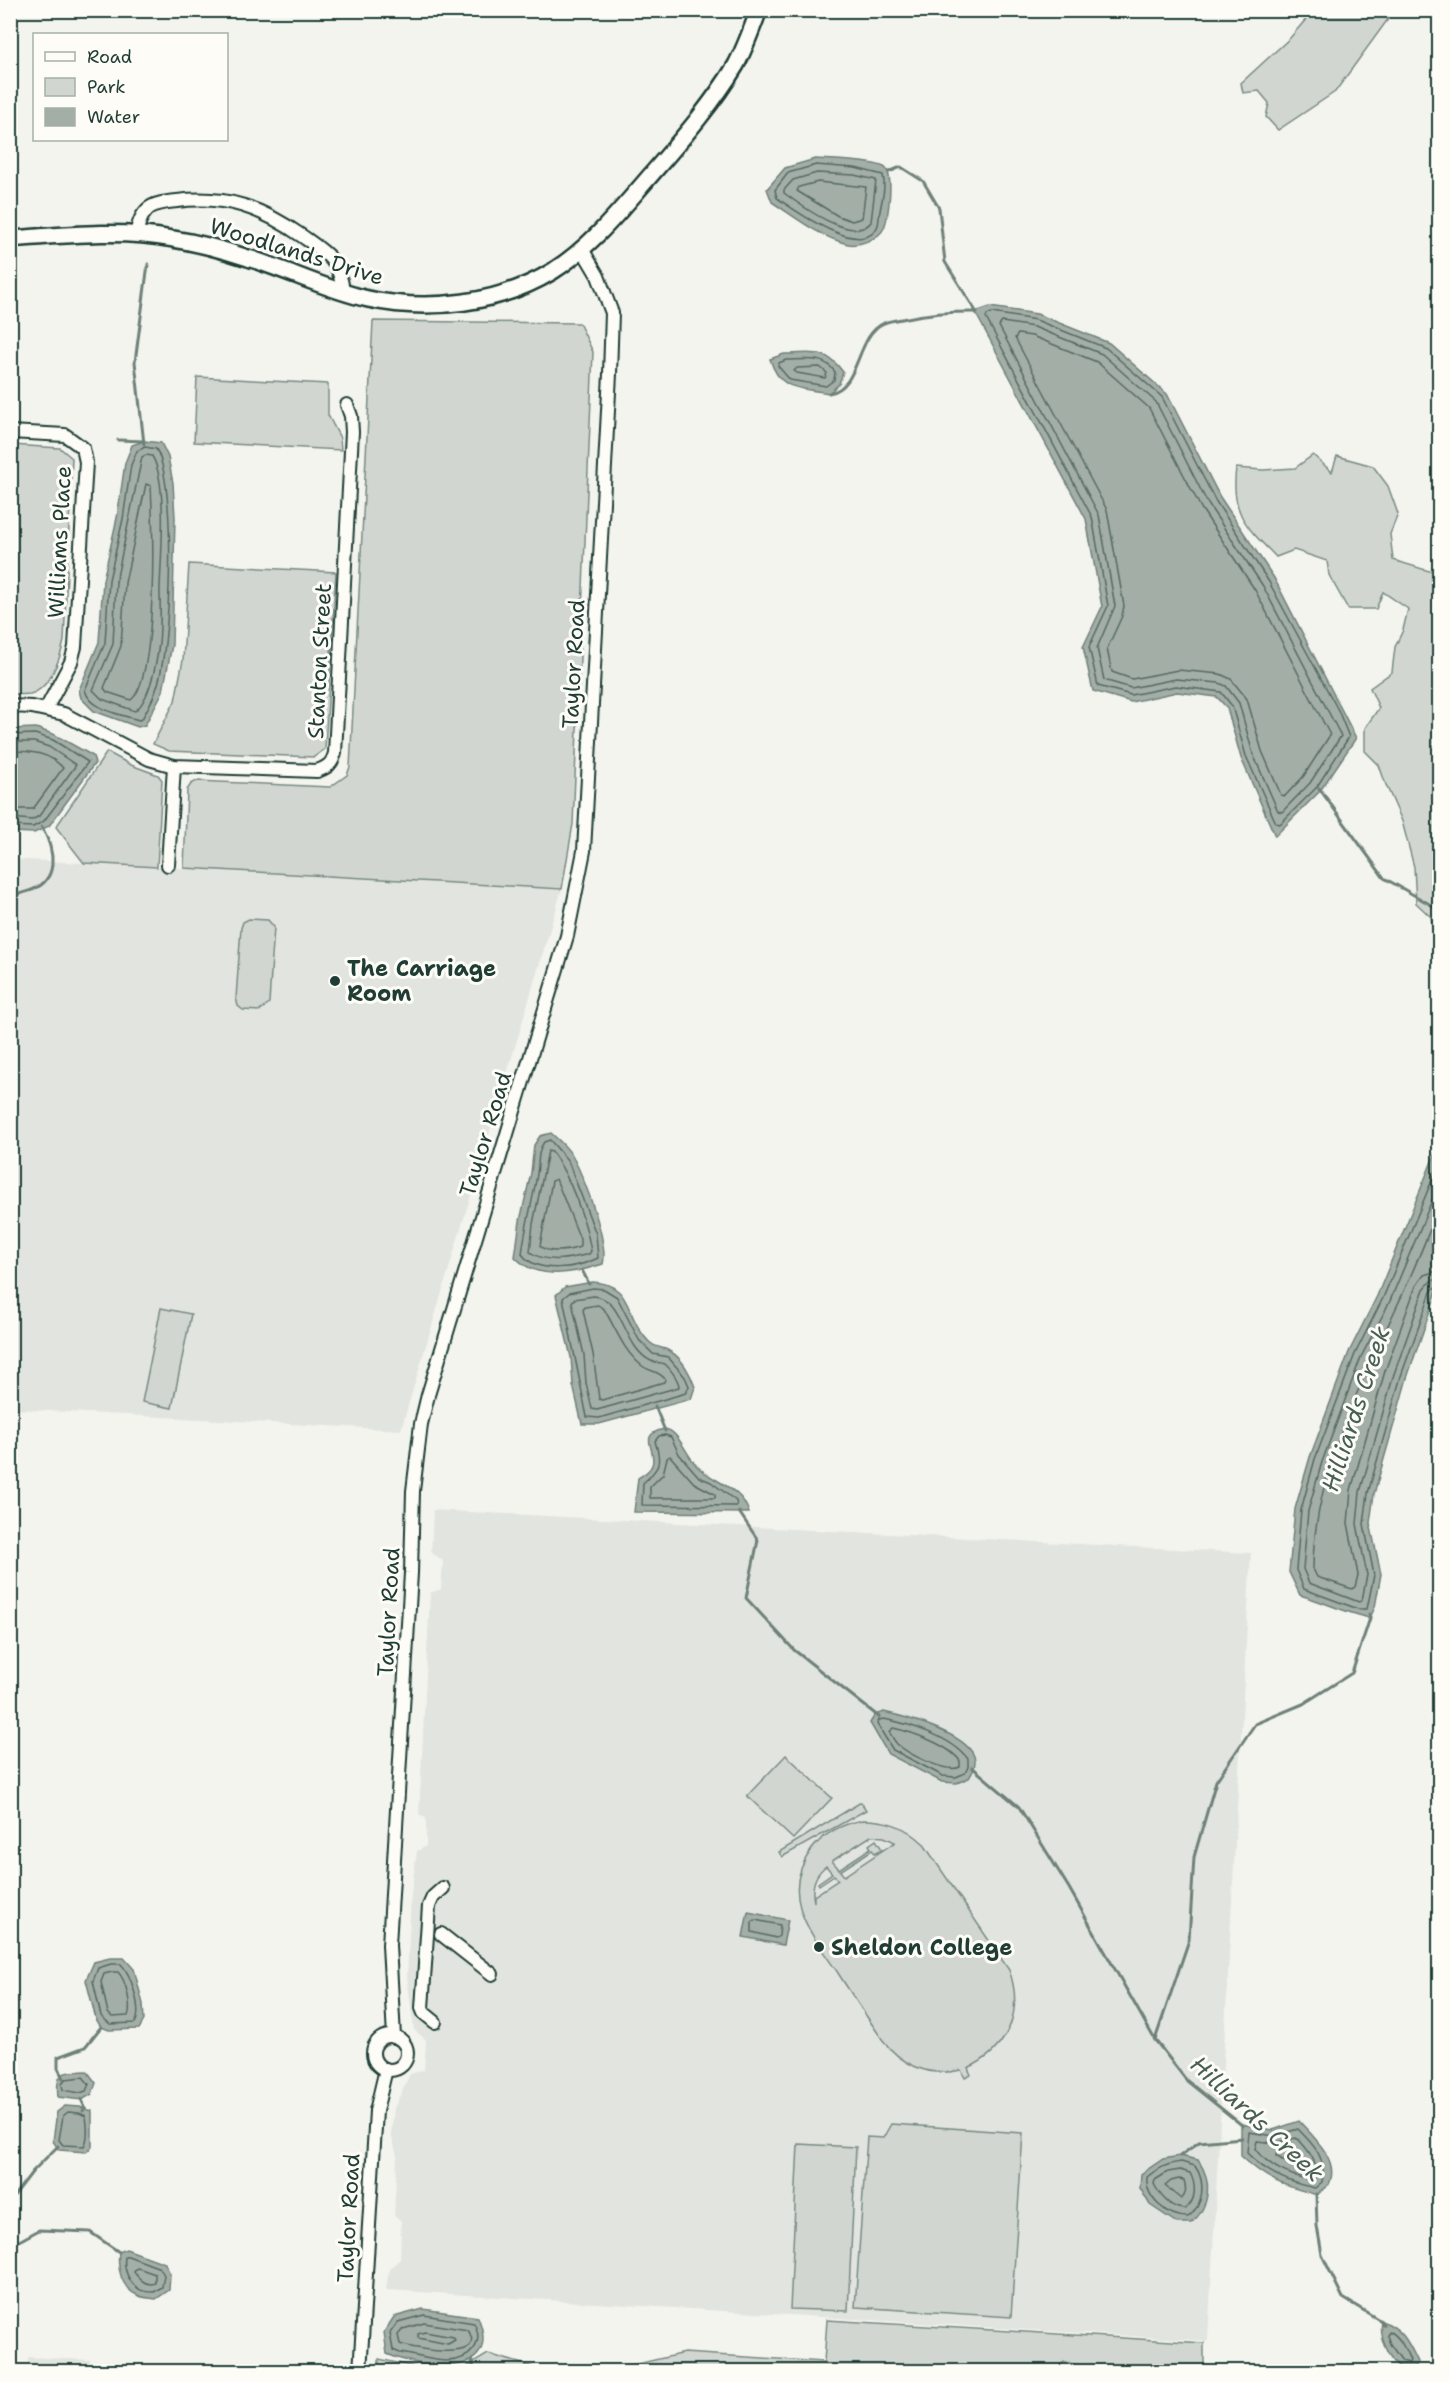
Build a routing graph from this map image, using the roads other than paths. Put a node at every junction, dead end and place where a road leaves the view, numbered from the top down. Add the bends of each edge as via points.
1 (759, 10) edge
2 (136, 235) junction
3 (10, 239) edge
4 (582, 249) junction
5 (343, 292) junction
6 (347, 405) dead end
7 (10, 432) edge
8 (10, 706) edge
9 (46, 709) junction
10 (174, 766) junction
11 (168, 865) dead end
12 (443, 1888) dead end
13 (441, 1934) dead end
14 (492, 1974) dead end
15 (435, 2022) dead end
16 (394, 2037) junction
17 (386, 2069) junction
18 (360, 2372) edge

1 - 4 main road, Woodlands Drive via 736,64 690,130
2 - 3 main road, Woodlands Drive via 71,234
2 - 5 main road, Woodlands Drive via 216,248
2 - 5 street via 148,208 165,203 237,203 283,223 327,254 339,267
4 - 5 main road, Woodlands Drive via 553,271 521,287 478,300 412,305
4 - 16 street, Taylor Road via 598,276 612,313 584,851 567,936 421,1424 413,1491 389,1945
6 - 10 street, Stanton Street via 352,432 332,762 317,771
7 - 9 street, Williams Place via 65,435 83,448 86,462 75,646 71,662
8 - 9 street, Stanton Street
9 - 10 street, Stanton Street via 64,714 149,759
10 - 11 street
12 - 15 street via 429,1906 422,2008
13 - 14 street
16 - 17 street via 383,2038 375,2046 374,2058
16 - 17 street via 406,2047 407,2058 401,2066
17 - 18 street, Taylor Road via 376,2111

